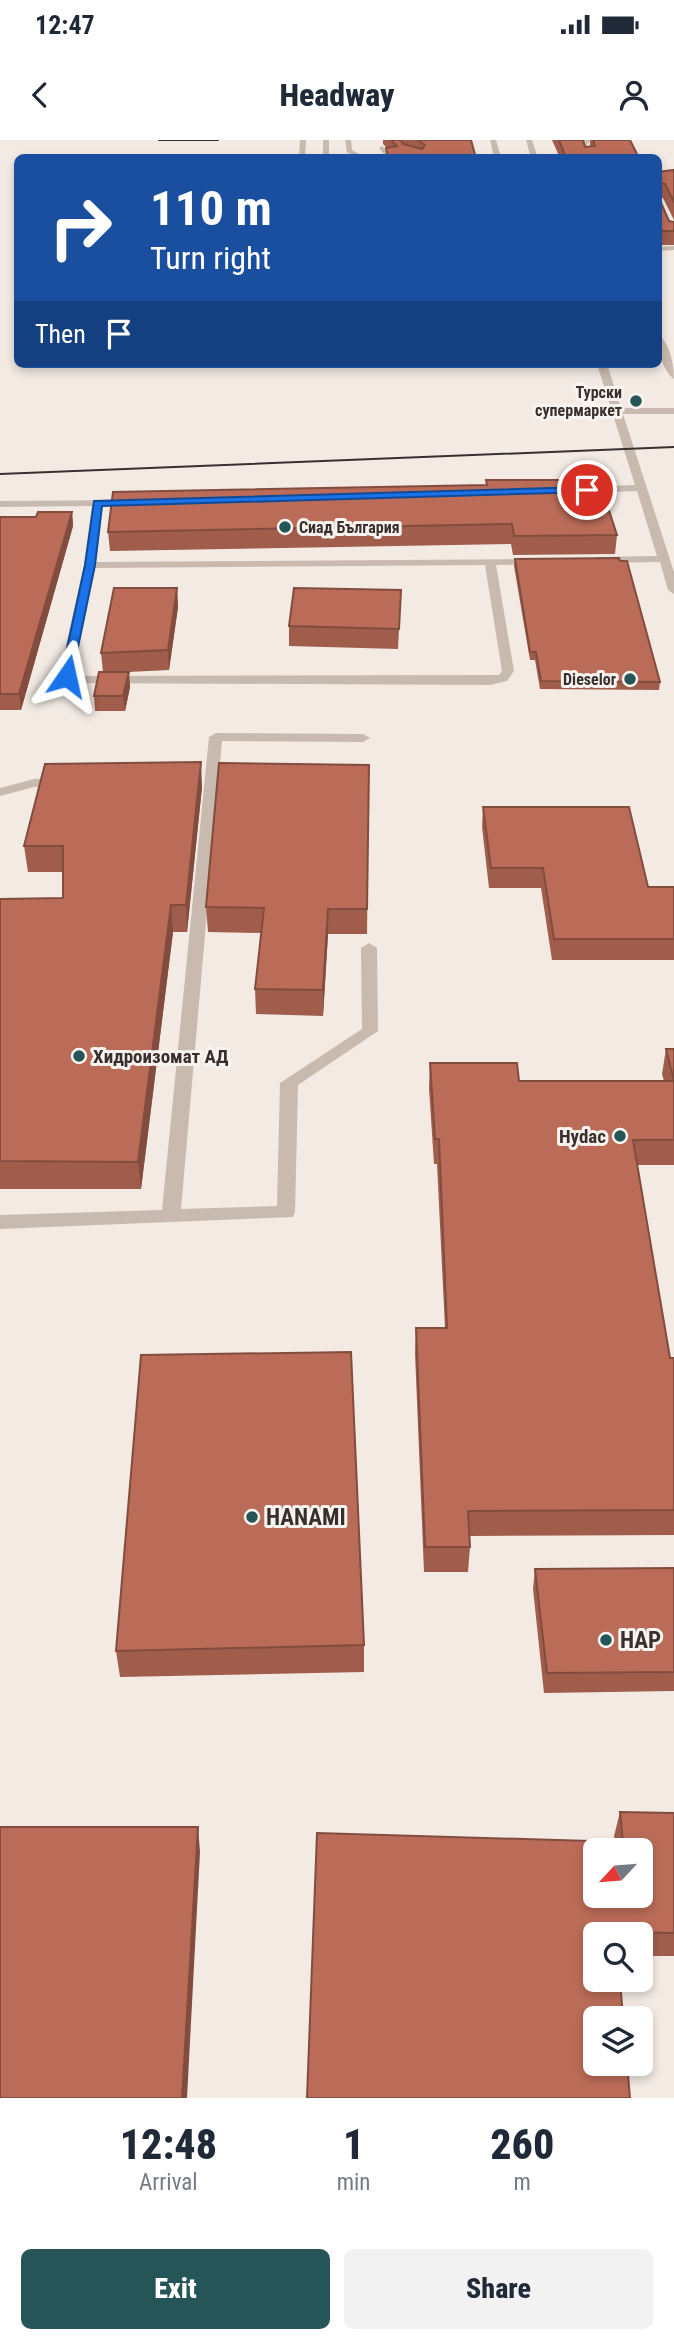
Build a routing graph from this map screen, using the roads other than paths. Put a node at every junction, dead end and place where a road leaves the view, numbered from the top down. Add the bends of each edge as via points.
1 (348, 140) edge
2 (493, 140) edge
3 (382, 148) dead end
4 (395, 153) edge
5 (355, 154) edge
6 (497, 154) edge
7 (662, 347) edge
8 (603, 368) edge
9 (674, 376) edge
10 (617, 411) junction
11 (674, 411) edge
12 (641, 488) junction
13 (572, 490) edge
14 (140, 502) edge
15 (98, 503) junction
16 (0, 505) edge
17 (664, 559) junction
18 (557, 560) edge
19 (583, 560) edge
20 (490, 561) junction
21 (90, 565) junction
22 (674, 590) edge
23 (363, 738) dead end
24 (75, 782) edge
25 (0, 792) edge
26 (369, 948) dead end
27 (171, 1216) junction
28 (0, 1222) edge

1 - 5 street via 349,151
2 - 6 street
3 - 4 street
7 - 9 street
8 - 10 street
10 - 11 street
10 - 12 street
12 - 13 street
12 - 17 street
14 - 15 street
15 - 16 street
15 - 21 street
17 - 19 street
17 - 22 street
18 - 20 street
20 - 21 street
20 - 21 street via 508,671 497,680 477,681 76,680 66,672
23 - 27 street via 216,737 205,780
24 - 25 street via 34,783
26 - 27 street via 370,1031 289,1083 286,1212
27 - 28 street

